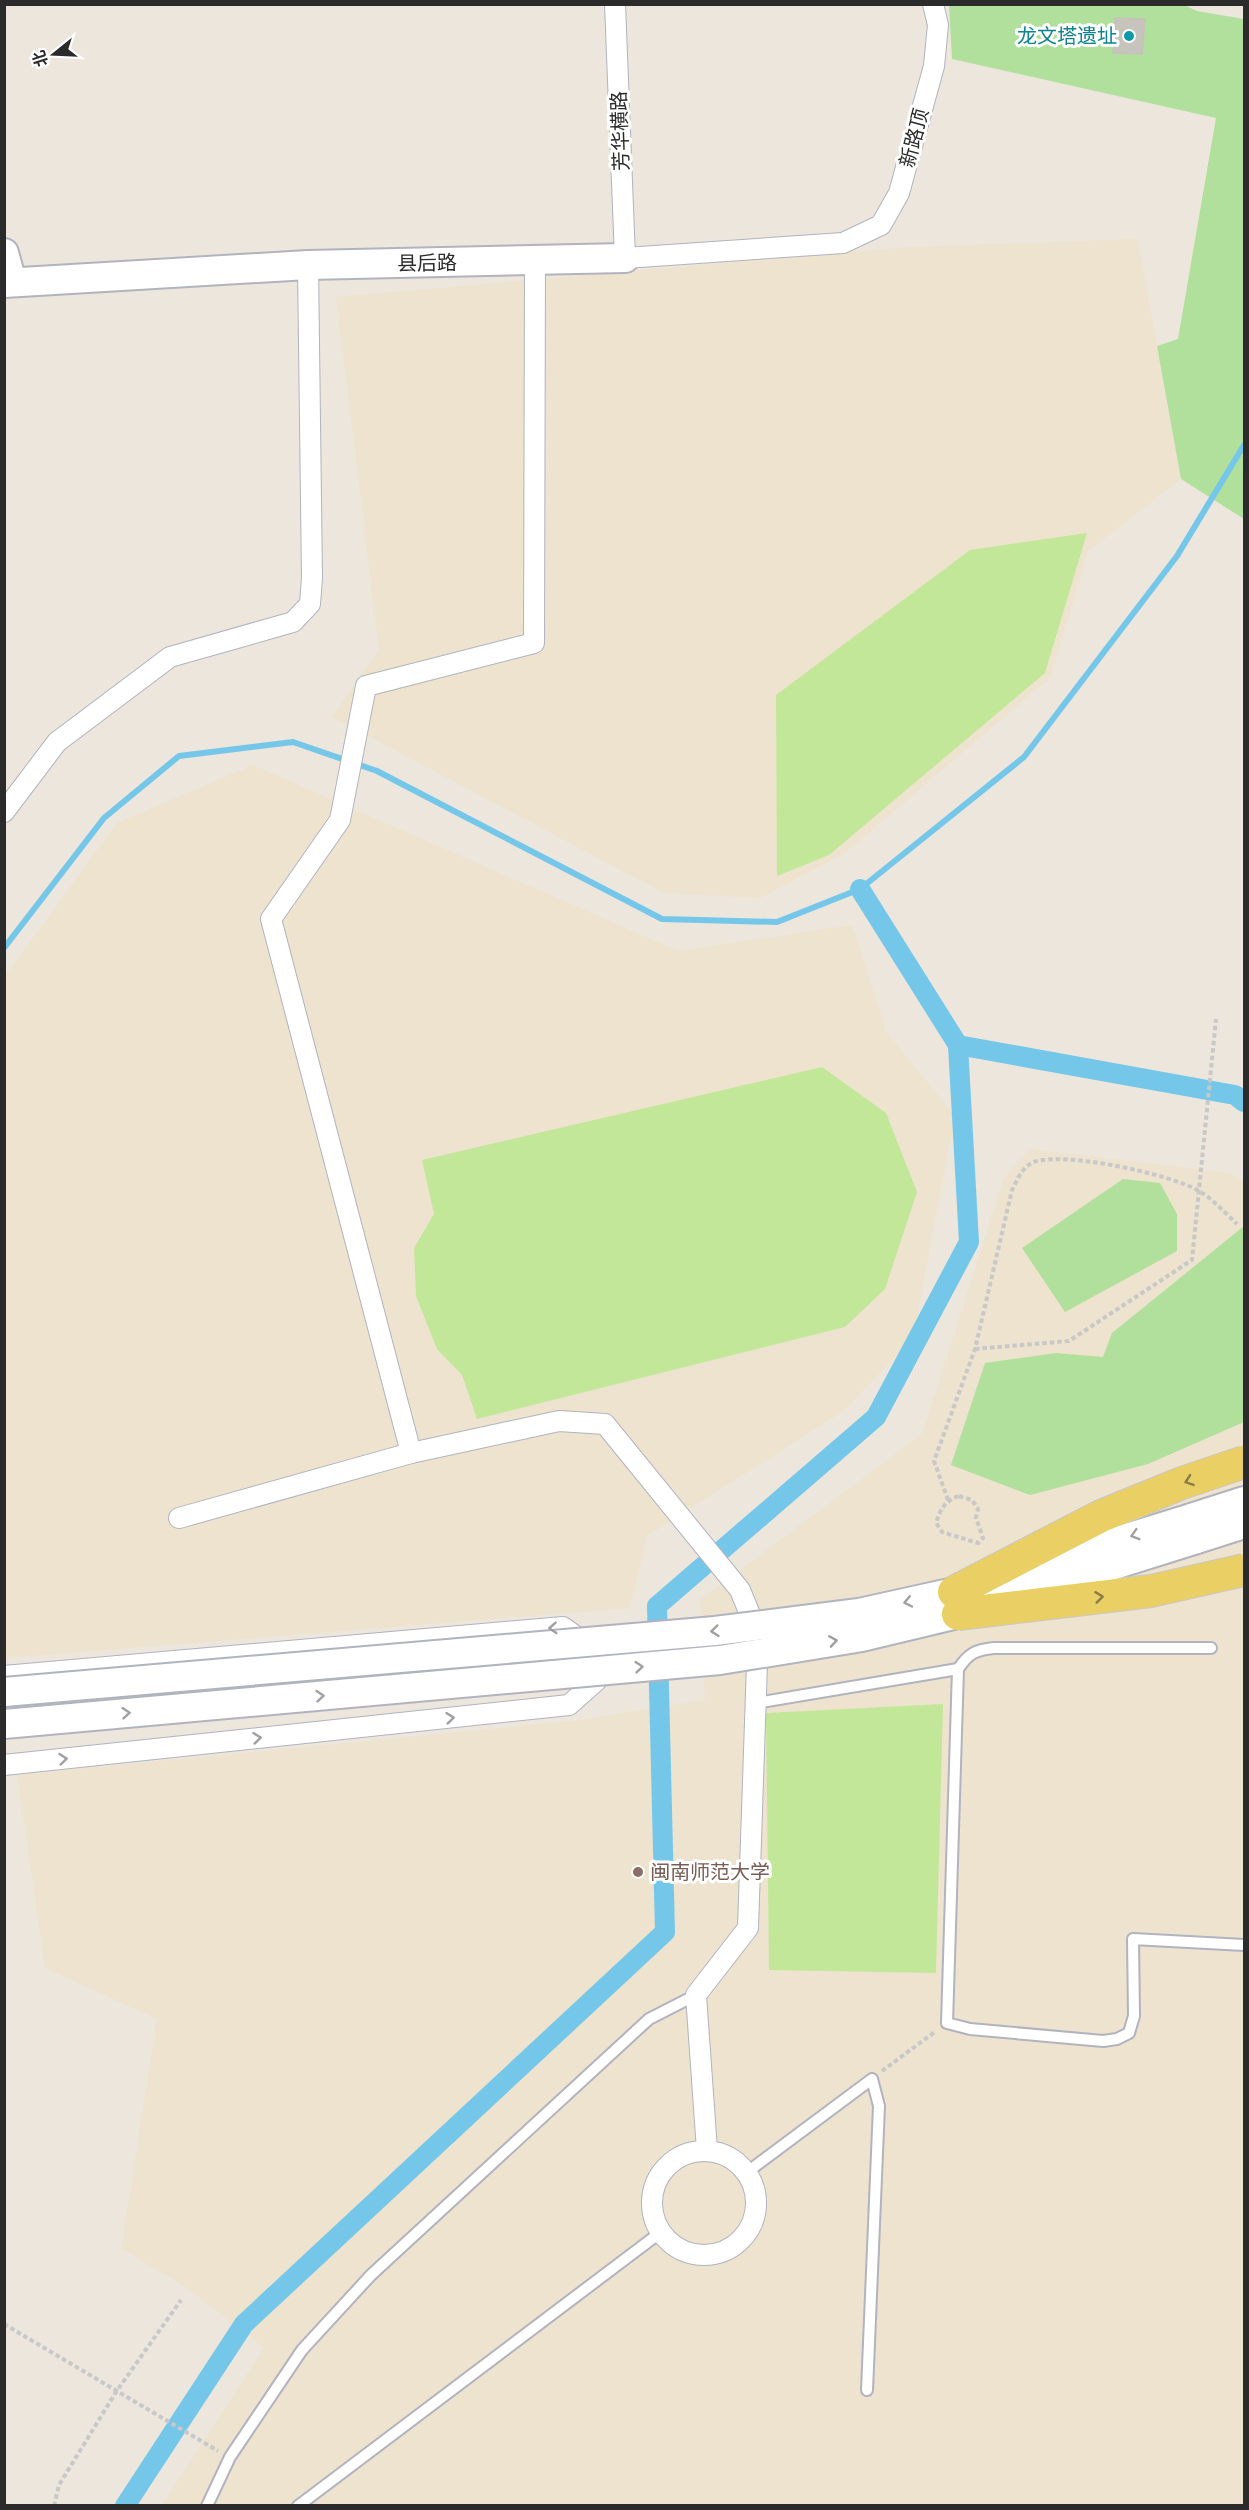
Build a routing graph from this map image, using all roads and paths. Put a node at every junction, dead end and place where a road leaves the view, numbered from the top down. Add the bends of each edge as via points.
1 (615, 4) edge
2 (933, 4) edge
3 (843, 243) joint
4 (4, 253) edge
5 (625, 258) junction
6 (535, 261) junction
7 (308, 265) junction
8 (8, 283) edge
9 (4, 812) edge
10 (1216, 1019) dead end
11 (1199, 1190) junction
12 (1237, 1224) dead end
13 (975, 1349) junction
14 (411, 1453) junction
15 (1245, 1462) edge
16 (948, 1500) junction
17 (1245, 1501) edge
18 (179, 1518) dead end
19 (1245, 1524) edge
20 (1193, 1529) junction
21 (1245, 1570) edge
22 (956, 1603) junction
23 (1211, 1648) dead end
24 (958, 1669) junction
25 (4, 1676) edge
26 (4, 1692) edge
27 (756, 1703) junction
28 (4, 1724) edge
29 (4, 1766) edge
30 (1245, 1945) edge
31 (696, 1995) junction
32 (946, 2023) junction
33 (872, 2079) junction
34 (707, 2150) junction
35 (746, 2173) junction
36 (661, 2232) junction
37 (181, 2300) dead end
38 (4, 2324) edge
39 (867, 2390) dead end
40 (116, 2392) junction
41 (230, 2457) junction
42 (54, 2505) edge
43 (207, 2505) edge
44 (298, 2505) edge

1 - 5 street, 芳华横路
2 - 3 street, 新路顶 via 938,25 934,66 899,193 881,225
3 - 5 street, 县后路
4 - 8 street
5 - 6 street, 县后路
6 - 7 street, 县后路
6 - 14 street via 534,643 366,686 340,820 271,919
7 - 8 street, 县后路
7 - 9 street via 310,604 293,622 170,657 57,742
10 - 11 path
11 - 12 path
11 - 13 path via 1192,1260 1069,1341
11 - 13 path via 1148,1172 1107,1164 1047,1158 1031,1163 1018,1176 1012,1190
13 - 16 path via 934,1461
14 - 18 street
14 - 27 street via 559,1421 605,1424 740,1590 758,1634
15 -> 22 main road, bridge via 1101,1516
16 - 16 path via 936,1522 942,1532 978,1543 983,1538 976,1518 978,1509 972,1500 959,1496
17 - 20 street
19 - 20 street
20 - 22 street, bridge
22 -> 21 main road, bridge via 1151,1591
22 -> 26 street, bridge via 715,1631
28 -> 22 street, bridge via 720,1660 862,1637
23 - 24 lane via 994,1648 968,1654
24 - 27 lane
24 - 32 lane
29 -> 25 street via 569,1705 596,1682 596,1651 563,1627
27 - 31 street via 748,1928
30 - 32 lane via 1133,1939 1134,2016 1129,2033 1117,2039 970,2030
31 - 34 street
31 - 41 lane via 650,2019 371,2274 302,2350
32 - 33 path
33 - 35 lane
33 - 39 lane via 879,2106
34 - 35 street via 729,2158
34 - 36 street via 675,2159 659,2177 652,2200
35 - 36 street via 756,2204 753,2220 733,2246 718,2253 694,2253 672,2244
36 - 44 lane
37 - 40 path
38 - 40 path
40 - 41 path
40 - 42 path via 59,2485
41 - 43 lane

